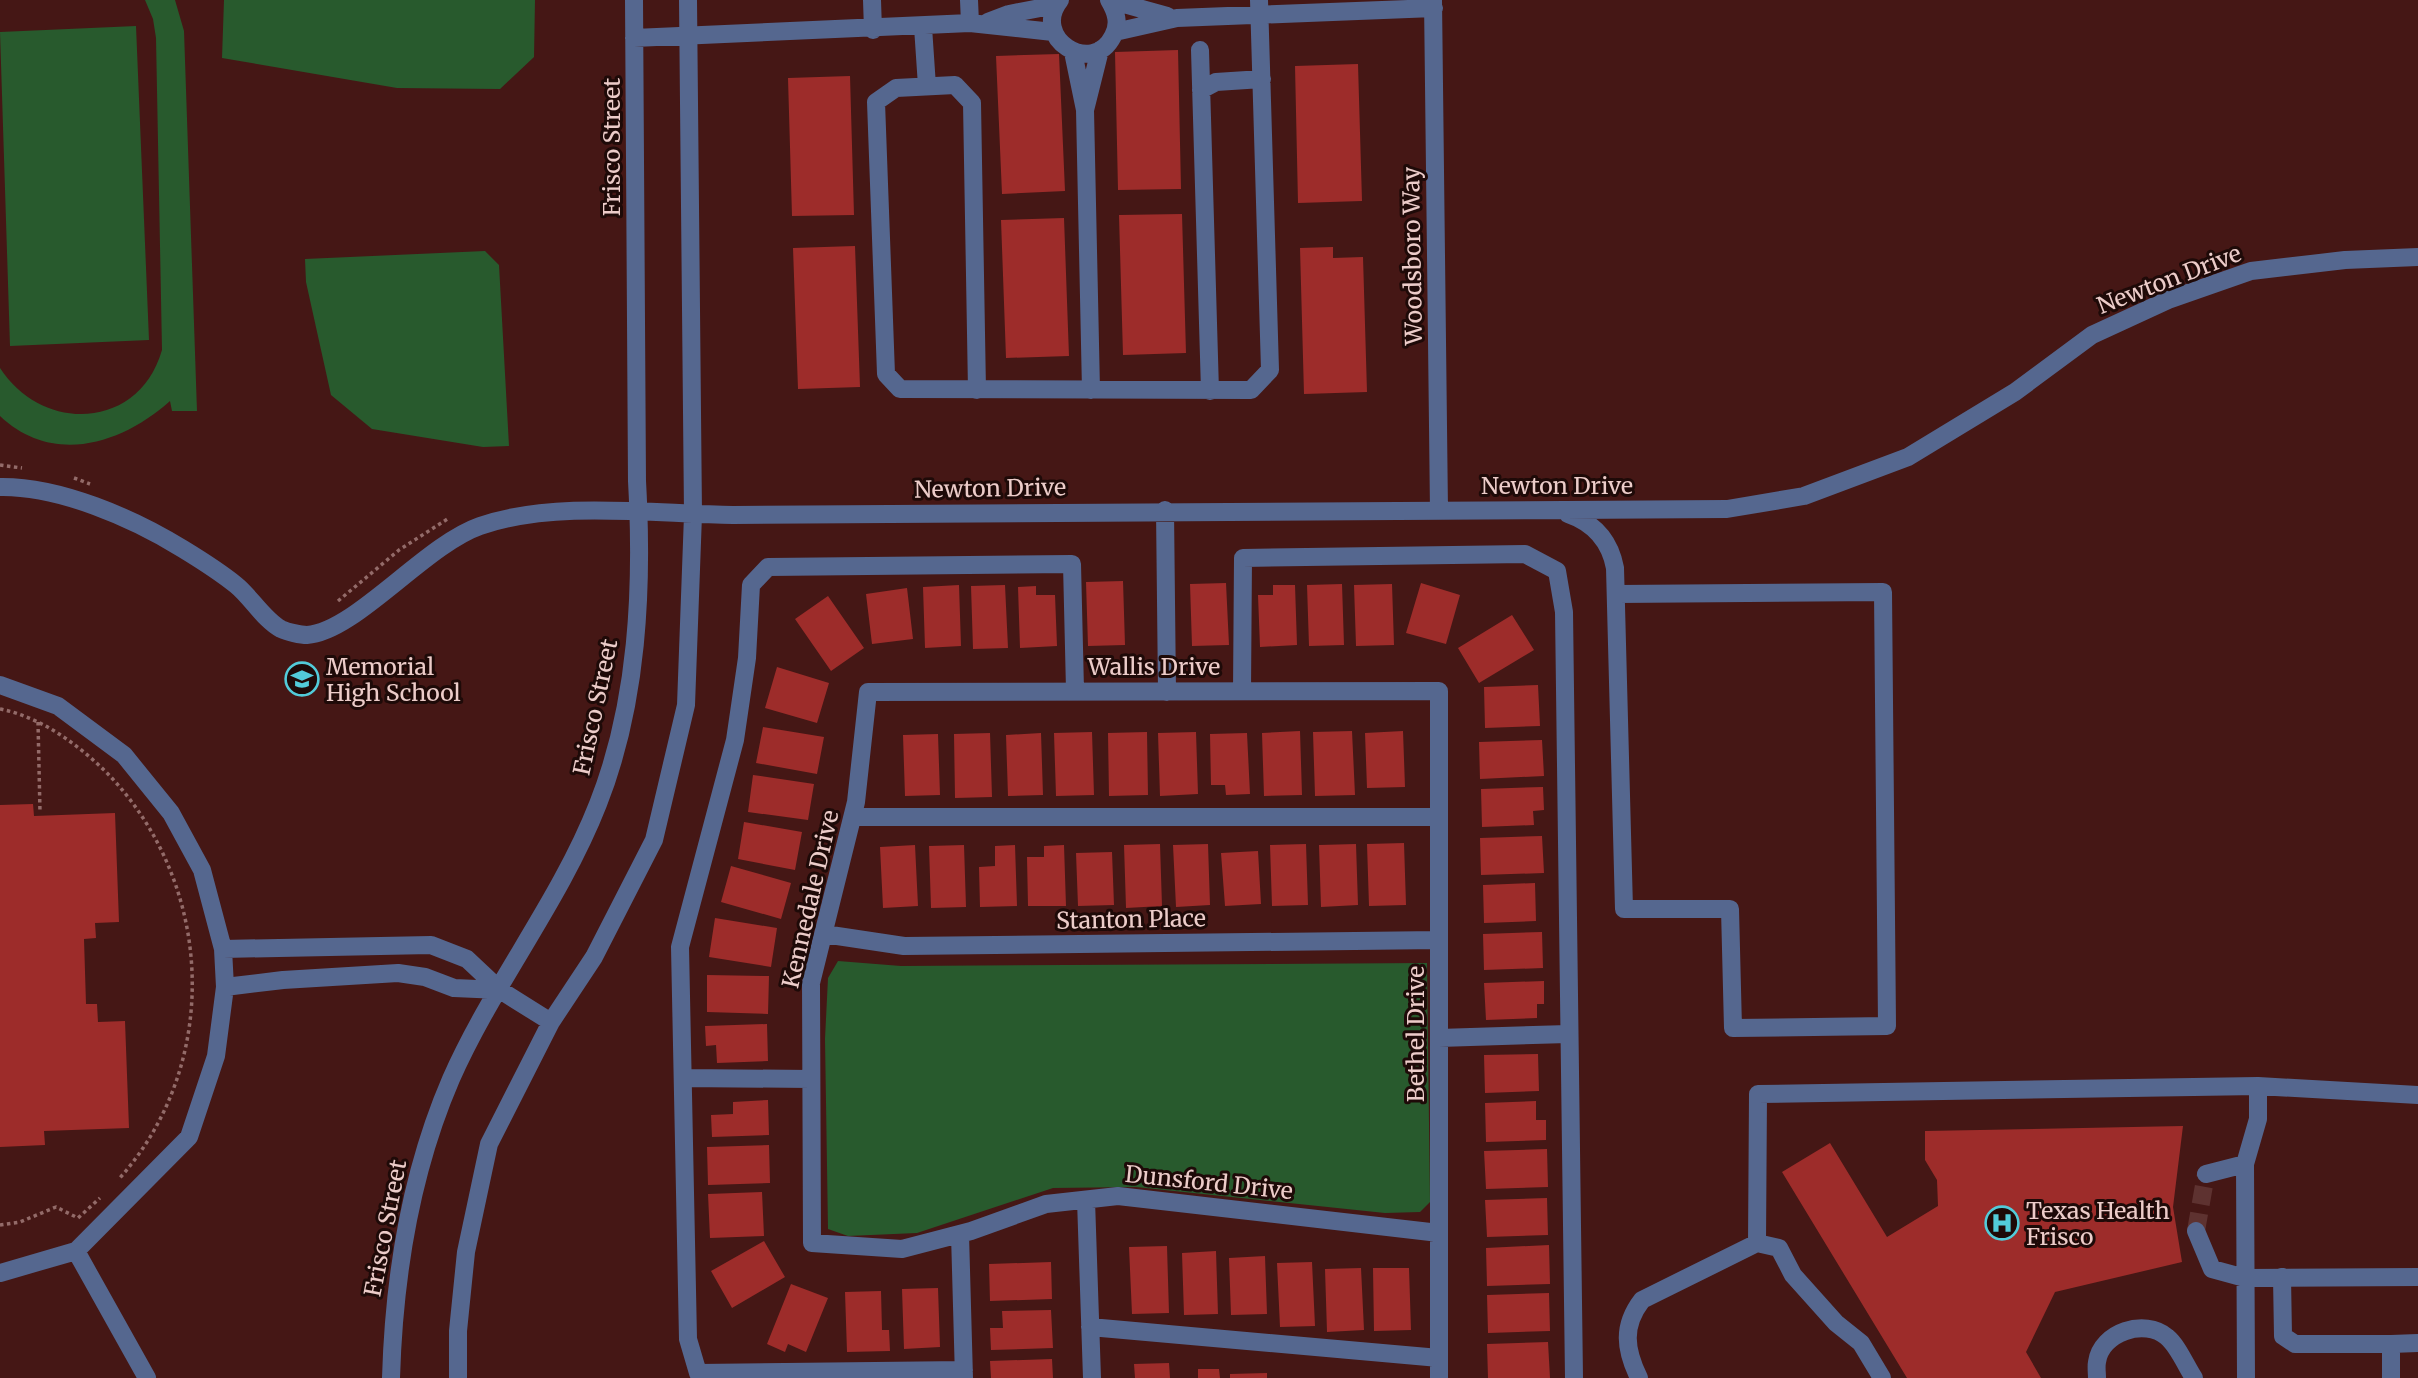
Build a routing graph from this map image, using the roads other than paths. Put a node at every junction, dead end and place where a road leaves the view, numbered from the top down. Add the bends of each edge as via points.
1 (634, 0) edge
2 (688, 0) edge
3 (872, 0) edge
4 (969, 0) edge
5 (1110, 0) edge
6 (1058, 3) edge
7 (1434, 4) edge
8 (1259, 7) edge
9 (1202, 8) edge
10 (1177, 18) junction
11 (977, 23) junction
12 (923, 27) junction
13 (873, 30) junction
14 (1053, 32) junction
15 (1115, 32) junction
16 (689, 36) junction
17 (634, 38) junction
18 (1100, 50) junction
19 (1200, 50) dead end
20 (1073, 52) junction
21 (1262, 79) junction
22 (927, 86) junction
23 (1201, 90) junction
24 (1085, 110) junction
25 (2418, 257) edge
26 (978, 390) junction
27 (1091, 390) junction
28 (1210, 391) junction
29 (0, 486) edge
30 (1165, 510) junction
31 (1554, 510) junction
32 (1439, 511) junction
33 (639, 514) junction
34 (693, 515) junction
35 (1617, 594) junction
36 (0, 685) edge
37 (1075, 690) junction
38 (1242, 691) junction
39 (1439, 691) joint
40 (868, 692) joint
41 (1167, 692) junction
42 (853, 817) junction
43 (1439, 817) junction
44 (824, 934) junction
45 (1439, 940) junction
46 (223, 949) junction
47 (225, 987) junction
48 (500, 990) junction
49 (551, 1022) junction
50 (1568, 1034) junction
51 (1439, 1038) junction
52 (683, 1078) junction
53 (811, 1079) junction
54 (2258, 1086) junction
55 (2418, 1095) edge
56 (2245, 1164) junction
57 (2206, 1174) dead end
58 (1086, 1200) junction
59 (2196, 1231) tunnel mouth
60 (1439, 1233) junction
61 (960, 1234) junction
62 (812, 1243) joint
63 (1757, 1243) junction
64 (76, 1251) junction
65 (0, 1273) edge
66 (2282, 1277) junction
67 (2418, 1277) edge
68 (2245, 1278) junction
69 (1090, 1327) junction
70 (2418, 1343) edge
71 (2391, 1344) junction
72 (1439, 1358) junction
73 (964, 1374) edge
74 (147, 1378) edge
75 (391, 1378) edge
76 (458, 1378) edge
77 (1091, 1378) edge
78 (1439, 1378) edge
79 (1574, 1378) edge
80 (1639, 1378) edge
81 (1882, 1378) edge
82 (2097, 1378) edge
83 (2194, 1378) edge
84 (2246, 1378) edge
85 (2391, 1378) edge

1 - 17 street, Frisco Street
2 - 16 street
3 - 13 street
4 - 11 street
5 - 10 street
5 - 15 street via 1117,20
6 - 11 street
6 - 14 street via 1051,21
7 - 8 street
7 - 32 street, Woodsboro Way
8 - 9 street
8 - 21 street
9 - 10 street
10 - 15 street
11 - 12 street
11 - 14 street
12 - 13 street
12 - 22 street
13 - 16 street
14 - 20 street
15 - 18 street
16 - 17 street
16 - 34 street
17 - 33 street, Frisco Street
18 - 20 street
18 - 24 street
19 - 23 street
20 - 24 street
21 - 23 street via 1216,82
21 - 28 street via 1270,370 1251,390
22 - 26 street via 955,85 972,103
22 - 26 street via 896,88 876,102 886,374 900,389
23 - 28 street
24 - 27 street
25 - 31 street, Newton Drive via 2251,271 2168,300 2092,335 2015,392 1908,457 1804,496 1727,509
26 - 27 street
27 - 28 street
29 - 33 street, Newton Drive via 26,486 71,499 151,530 237,585 281,629 306,635 335,627 435,550 479,527 526,515
30 - 32 street, Newton Drive
30 - 34 street, Newton Drive
30 - 41 street
31 - 32 street, Newton Drive
31 - 35 street via 1587,522 1598,532 1613,555
33 - 34 street, Newton Drive
33 - 48 street, Frisco Street via 634,662 598,804
34 - 49 street via 686,705 654,840 594,957
35 - 35 street via 1623,909 1730,909 1733,1028 1887,1027 1883,592
36 - 46 street via 58,706 124,755 171,813 202,870
37 - 40 street, Wallis Drive
37 - 41 street, Wallis Drive
37 - 52 street via 1072,564 768,567 751,585 747,658 735,740 680,947
38 - 39 street, Wallis Drive
38 - 41 street, Wallis Drive
38 - 50 street via 1243,558 1525,554 1557,571 1564,612
39 - 43 street, Bethel Drive
40 - 42 street, Kennedale Drive
42 - 43 street
42 - 44 street, Kennedale Drive
43 - 45 street, Bethel Drive
44 - 45 street, Stanton Place via 904,946
44 - 53 street, Kennedale Drive via 811,984
45 - 51 street, Bethel Drive
46 - 47 street
46 - 48 street via 430,945 467,959
47 - 48 street via 398,973 454,988
47 - 64 street via 216,1056 189,1138
48 - 49 street
48 - 75 street, Frisco Street via 452,1078 427,1144 403,1239 393,1307
49 - 76 street via 489,1144 466,1252
50 - 51 street
50 - 79 street
51 - 60 street, Bethel Drive
52 - 53 street
52 - 73 street via 688,1339 698,1373
53 - 62 street, Kennedale Drive
54 - 55 street
54 - 56 street via 2258,1119
54 - 63 street via 1758,1094
56 - 57 street
56 - 68 street
58 - 60 street, Dunsford Drive via 1118,1196
58 - 61 street, Dunsford Drive via 1046,1204
58 - 69 street
59 - 68 street via 2212,1269
60 - 72 street, Bethel Drive
61 - 62 street, Dunsford Drive via 902,1249
61 - 73 street
63 - 80 street via 1642,1300 1629,1317 1627,1345
63 - 81 street via 1779,1248 1793,1275 1836,1323 1861,1343
64 - 65 street
64 - 74 street
66 - 67 street
66 - 68 street
66 - 71 street via 2283,1336 2295,1344
68 - 84 street
69 - 72 street
69 - 77 street
70 - 71 street
71 - 85 street
72 - 78 street, Bethel Drive
82 - 83 street via 2097,1360 2108,1341 2125,1330 2150,1328 2167,1337

